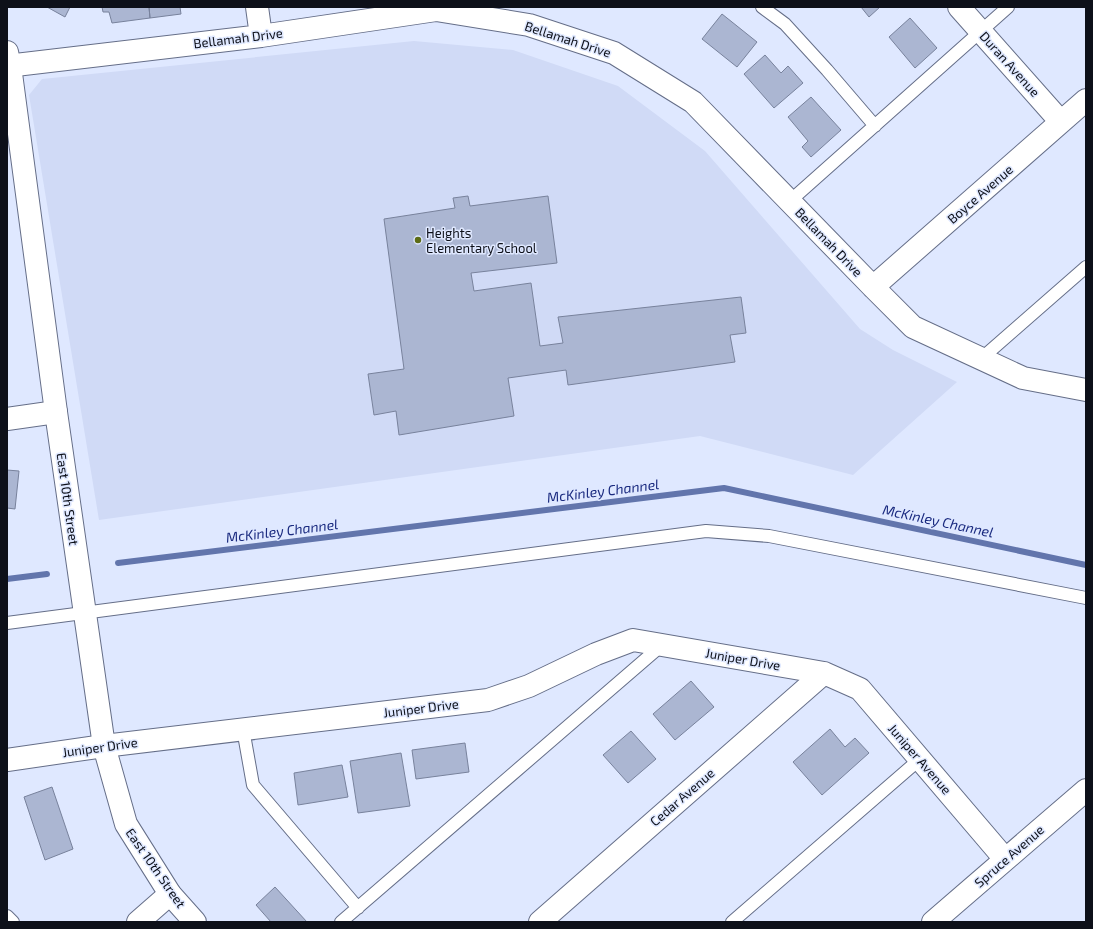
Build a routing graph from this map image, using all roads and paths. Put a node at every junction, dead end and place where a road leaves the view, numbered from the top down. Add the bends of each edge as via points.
1 (257, 7) edge
2 (762, 7) edge
3 (959, 7) edge
4 (1008, 7) edge
5 (436, 8) edge
6 (981, 31) junction
7 (261, 36) junction
8 (8, 62) edge
9 (1086, 100) edge
10 (1062, 122) junction
11 (875, 126) junction
12 (790, 201) junction
13 (1086, 267) edge
14 (873, 287) junction
15 (982, 358) junction
16 (1086, 390) edge
17 (56, 412) junction
18 (7, 419) edge
19 (1086, 598) edge
20 (85, 612) junction
21 (7, 623) edge
22 (662, 645) junction
23 (824, 673) junction
24 (243, 729) junction
25 (104, 746) junction
26 (920, 759) junction
27 (7, 760) edge
28 (1086, 790) edge
29 (1005, 859) junction
30 (170, 894) junction
31 (358, 908) junction
32 (7, 916) edge
33 (13, 922) edge
34 (138, 922) edge
35 (195, 922) edge
36 (341, 922) edge
37 (540, 922) edge
38 (732, 922) edge
39 (933, 922) edge

1 - 7 street
2 - 11 lane via 785,24
3 - 6 street, Duran Avenue
4 - 6 lane
5 - 7 street, Bellamah Drive
5 - 12 street, Bellamah Drive via 529,25 614,53 693,102
6 - 10 street, Duran Avenue
6 - 11 lane
7 - 8 street, Bellamah Drive
8 - 17 street, East 10th Street
9 - 10 street, Boyce Avenue
10 - 14 street, Boyce Avenue
11 - 12 lane
12 - 14 street, Bellamah Drive
13 - 15 lane
14 - 15 street, Bellamah Drive via 913,327
15 - 16 street, Bellamah Drive via 1023,378
17 - 18 street
17 - 20 street, East 10th Street
19 - 20 lane via 769,536 706,531
20 - 21 lane
20 - 25 street, East 10th Street
22 - 23 street, Juniper Drive
22 - 24 street, Juniper Drive via 633,640 596,654 529,686 488,700
22 - 31 lane
23 - 26 street, Juniper Avenue via 860,689
23 - 37 street, Cedar Avenue
24 - 25 street, Juniper Drive
24 - 31 lane via 253,785
25 - 27 street, Juniper Drive
25 - 30 street, East 10th Street via 126,824
26 - 29 street, Juniper Avenue
26 - 38 lane
28 - 29 street, Spruce Avenue
29 - 39 street, Spruce Avenue
30 - 34 street
30 - 35 street, East 10th Street
31 - 36 lane
32 - 33 lane

